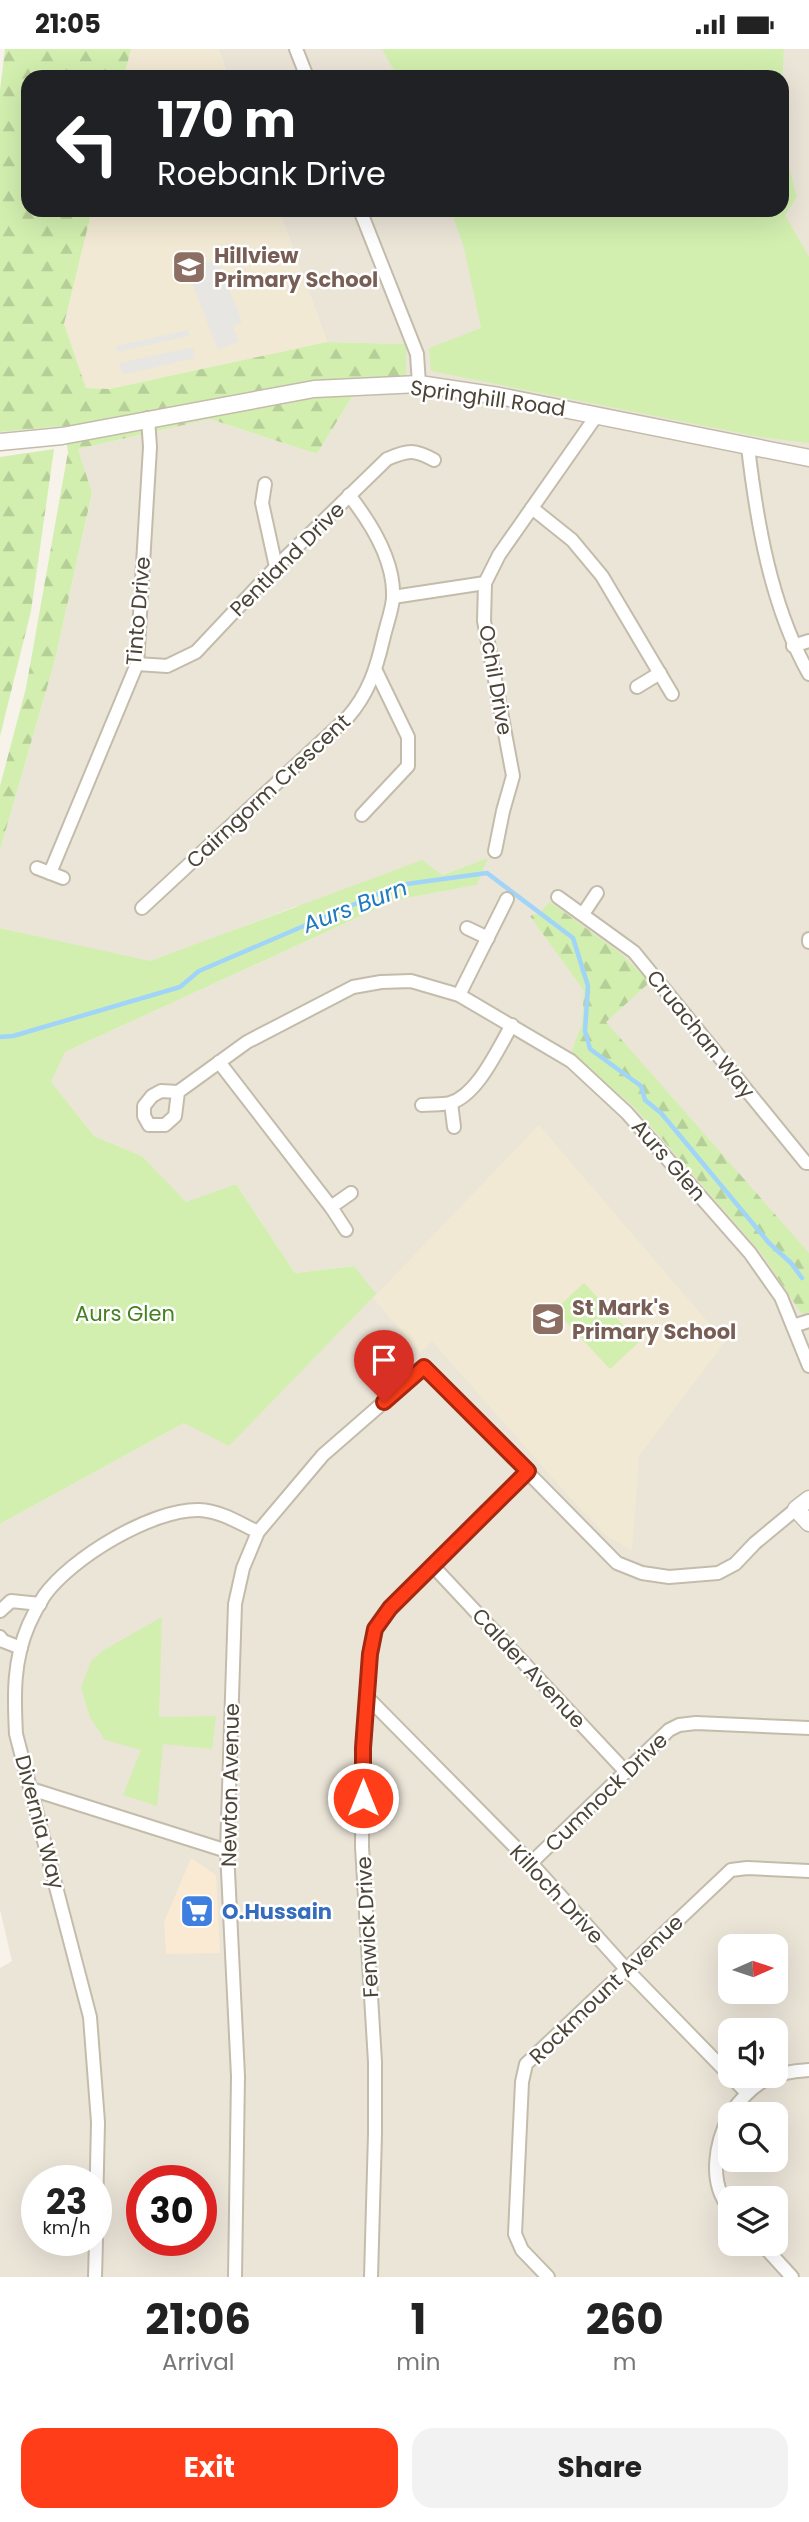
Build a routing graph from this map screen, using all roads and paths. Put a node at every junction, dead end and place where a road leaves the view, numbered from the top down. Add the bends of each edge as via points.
1 (296, 49) edge
2 (304, 70) edge
3 (362, 217) edge
4 (419, 384) junction
5 (597, 415) junction
6 (148, 418) junction
7 (0, 442) edge
8 (748, 447) junction
9 (809, 458) edge
10 (434, 460) dead end
11 (265, 484) dead end
12 (349, 495) junction
13 (532, 508) junction
14 (276, 567) junction
15 (485, 583) junction
16 (393, 597) junction
17 (809, 641) edge
18 (793, 646) junction
19 (137, 664) junction
20 (376, 671) junction
21 (660, 673) junction
22 (809, 674) edge
23 (637, 687) dead end
24 (672, 694) dead end
25 (362, 815) dead end
26 (495, 851) dead end
27 (37, 868) dead end
28 (50, 873) junction
29 (63, 878) dead end
30 (597, 893) dead end
31 (558, 897) dead end
32 (508, 899) dead end
33 (142, 908) dead end
34 (583, 914) junction
35 (467, 927) dead end
36 (488, 938) junction
37 (459, 995) junction
38 (512, 1025) junction
39 (219, 1062) junction
40 (178, 1092) dead end
41 (451, 1103) junction
42 (422, 1105) dead end
43 (454, 1126) dead end
44 (809, 1163) edge
45 (351, 1193) dead end
46 (331, 1207) junction
47 (346, 1230) dead end
48 (809, 1321) edge
49 (793, 1326) junction
50 (809, 1366) edge
51 (528, 1471) junction
52 (803, 1504) edge
53 (809, 1523) edge
54 (258, 1532) junction
55 (432, 1565) junction
56 (40, 1604) junction
57 (0, 1611) edge
58 (0, 1637) edge
59 (21, 1648) junction
60 (367, 1697) junction
61 (809, 1728) edge
62 (626, 1772) junction
63 (31, 1789) junction
64 (227, 1851) junction
65 (531, 1863) junction
66 (809, 1871) edge
67 (627, 1970) junction
68 (809, 2070) edge
69 (746, 2092) junction
70 (739, 2102) edge
71 (718, 2146) edge
72 (97, 2165) edge
73 (719, 2186) edge
74 (96, 2256) edge
75 (773, 2256) edge
76 (95, 2277) edge
77 (234, 2277) edge
78 (371, 2277) edge
79 (548, 2277) edge
80 (792, 2277) edge

1 - 2 street
3 - 4 street via 417,354
4 - 5 street, Springhill Road
4 - 6 street, Springhill Road via 314,389
5 - 8 street, Springhill Road
5 - 13 street, Ochil Drive
6 - 7 street, Springhill Road
6 - 19 street, Tinto Drive
8 - 9 street, Springhill Road
8 - 18 street via 772,578
10 - 12 street, Pentland Drive via 418,451 402,452 387,459
11 - 14 street via 262,503
12 - 14 street, Pentland Drive
12 - 16 street, Cairngorm Crescent via 371,523 388,567
13 - 15 street, Ochil Drive
13 - 21 street via 572,540 602,576
14 - 19 street, Pentland Drive via 197,652 167,666
15 - 16 street
15 - 26 street, Ochil Drive via 484,621 513,776
16 - 20 street, Cairngorm Crescent
17 - 18 street
18 - 22 street
19 - 28 street, Tinto Drive
20 - 25 street via 408,737 408,766
20 - 33 street, Cairngorm Crescent via 362,701 348,717 166,891
21 - 23 street
21 - 24 street
27 - 28 street
28 - 29 street
30 - 34 street
31 - 34 street, Cruachan Way
32 - 36 street
34 - 44 street, Cruachan Way via 643,961
35 - 36 street
36 - 37 street
37 - 38 street, Aurs Glen
37 - 39 street, Aurs Glen via 411,981 353,987 247,1042
38 - 41 street via 479,1081
38 - 49 street, Aurs Glen via 571,1061 627,1113 750,1254 781,1297
39 - 40 street, Aurs Glen
39 - 46 street
41 - 42 street
41 - 43 street
45 - 46 street
46 - 47 street
48 - 49 street
49 - 50 street, Aurs Glen
51 - 52 street via 617,1563 669,1577 718,1573 735,1564
51 - 54 street, Newton Avenue via 424,1367 323,1455
51 - 55 street, Fenwick Drive
52 - 53 street
54 - 56 street, Divernia Way via 220,1513 176,1511 160,1516 114,1538 65,1574
54 - 64 street, Newton Avenue via 235,1604
55 - 60 street, Fenwick Drive via 375,1629
55 - 62 street, Calder Avenue
56 - 57 street via 11,1601
56 - 59 street, Divernia Way
58 - 59 street
59 - 63 street, Divernia Way via 13,1690 16,1734
60 - 65 street, Killoch Drive
60 - 78 street, Fenwick Drive via 362,1847 375,2063
61 - 62 street, Cumnock Drive via 679,1725
62 - 65 street, Cumnock Drive
63 - 64 street
63 - 72 street, Divernia Way via 90,2017
64 - 77 street, Newton Avenue via 238,2076
65 - 67 street, Killoch Drive
66 - 67 street, Rockmount Avenue via 731,1870
67 - 69 street, Killoch Drive
67 - 79 street, Rockmount Avenue via 526,2064 515,2234 522,2249
68 - 69 street via 791,2071
69 - 70 street
71 - 73 street
74 - 76 street
75 - 80 street

